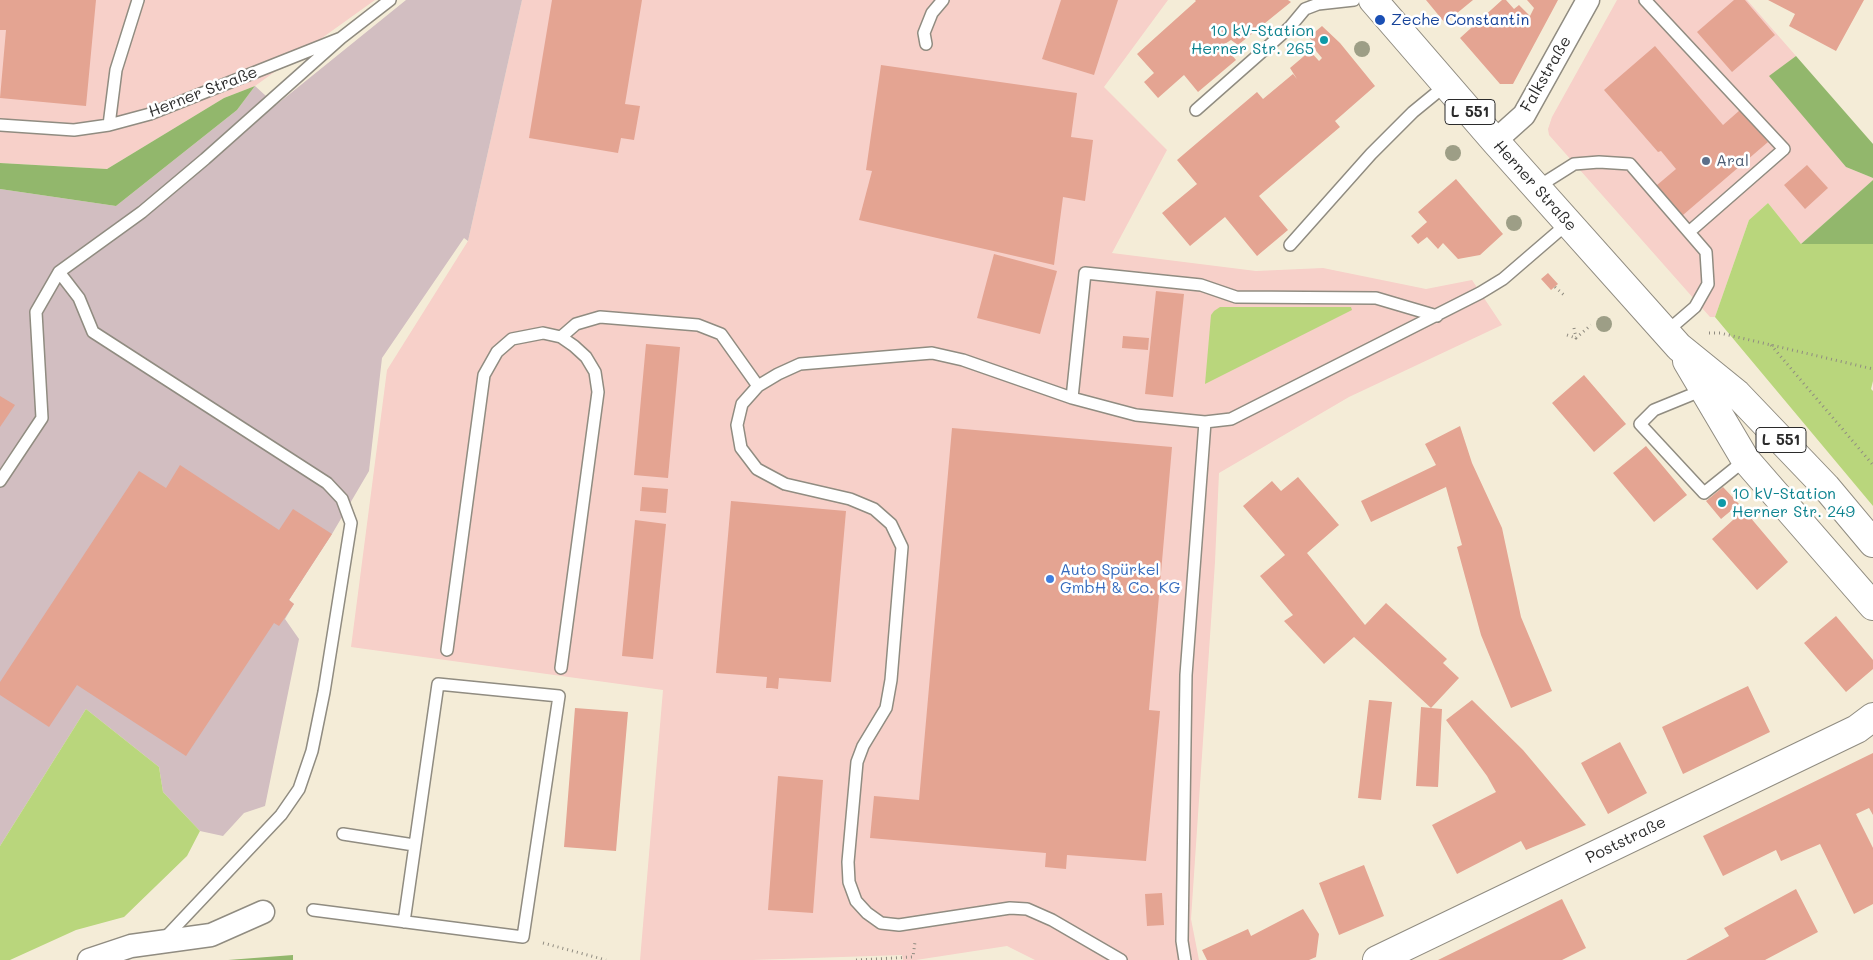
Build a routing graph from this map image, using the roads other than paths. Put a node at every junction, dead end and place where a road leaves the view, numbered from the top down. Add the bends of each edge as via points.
1 (138, 0) edge
2 (390, 0) edge
3 (942, 0) edge
4 (1354, 0) edge
5 (1373, 0) edge
6 (1588, 0) edge
7 (1645, 0) edge
8 (341, 38) junction
9 (926, 44) dead end
10 (1446, 85) junction
11 (1196, 110) dead end
12 (0, 125) edge
13 (109, 126) junction
14 (1495, 141) junction
15 (1536, 188) junction
16 (1568, 223) junction
17 (1689, 232) junction
18 (1290, 245) dead end
19 (59, 272) junction
20 (1437, 316) junction
21 (561, 338) junction
22 (1673, 339) junction
23 (758, 386) junction
24 (1703, 390) junction
25 (1072, 398) junction
26 (1205, 422) junction
27 (1746, 459) junction
28 (0, 482) edge
29 (1873, 543) edge
30 (1873, 606) edge
31 (447, 650) dead end
32 (562, 668) dead end
33 (1873, 717) edge
34 (343, 834) dead end
35 (414, 845) junction
36 (313, 910) dead end
37 (263, 912) dead end
38 (404, 922) junction
39 (163, 940) junction
40 (89, 960) edge
41 (1121, 960) edge
42 (1185, 960) edge
43 (1377, 960) edge

1 - 13 lane via 116,70
2 - 8 lane, Herner Straße
3 - 9 lane via 924,32
4 - 11 lane via 1318,4 1305,9 1290,27
5 - 10 main road, Herner Straße / L 551
6 - 14 street, Falkstraße via 1524,115
7 - 17 lane via 1784,149
8 - 13 lane, Herner Straße via 150,114
8 - 19 lane via 142,212
10 - 14 main road, Herner Straße / L 551
10 - 18 lane via 1371,154
12 - 13 lane, Herner Straße via 74,130
14 - 15 main road, Herner Straße / L 551
15 - 16 main road, Herner Straße / L 551
15 - 17 lane via 1574,164 1630,164
16 - 20 lane via 1503,279
16 - 22 main road, Herner Straße / L 551
17 - 22 lane via 1706,252 1708,284
19 - 28 lane via 36,312 42,418
19 - 39 lane via 79,298 93,332 327,483 342,499 351,523 324,692 312,751 299,789 265,833
20 - 25 lane via 1376,298 1236,297 1201,285 1085,273
20 - 26 lane via 1232,419
21 - 23 lane via 576,324 600,317 698,325 722,334
21 - 31 lane via 543,333 512,339 497,352 484,375
21 - 32 lane via 586,358 595,372 598,392
22 - 24 main road, Herner Straße / L 551
22 - 29 main road, Herner Straße / L 551 via 1736,394 1826,487
23 - 25 lane via 800,364 932,352
23 - 41 lane via 742,404 737,426 741,448 757,469 785,484 850,499 874,509 891,524 902,547 886,708 857,762 848,862 849,882 856,901 881,923 899,925 1010,908 1027,909
24 - 27 main road, Herner Straße / L 551
24 - 27 lane via 1654,410 1640,424 1704,493
25 - 26 lane via 1136,415
26 - 42 lane via 1186,675 1182,941
27 - 30 main road, Herner Straße / L 551
33 - 43 main road, Poststraße via 1857,729
34 - 35 lane
35 - 38 lane
35 - 38 lane via 438,684 559,696 523,937
36 - 38 lane
37 - 39 street via 212,935
39 - 40 street via 130,946

